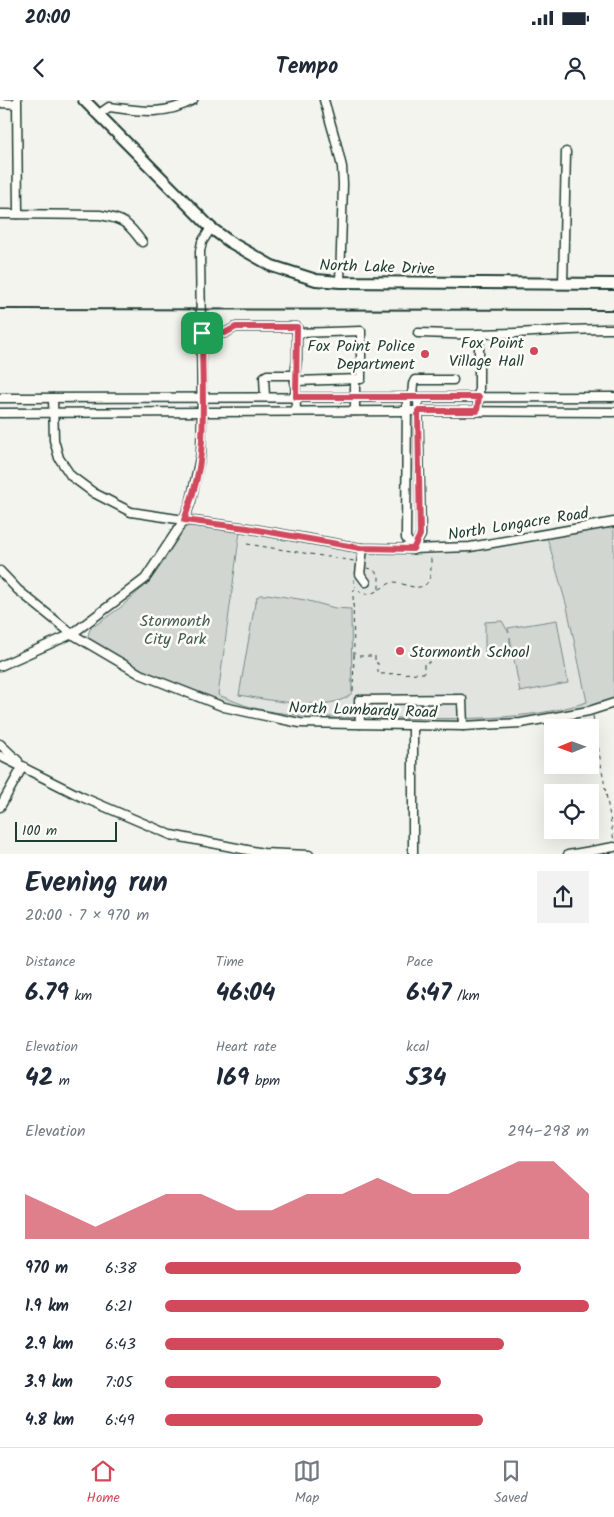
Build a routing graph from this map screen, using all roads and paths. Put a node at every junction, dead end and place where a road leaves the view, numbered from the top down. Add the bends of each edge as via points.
1 (84, 100) edge
2 (192, 100) edge
3 (324, 100) edge
4 (16, 102) edge
5 (0, 103) edge
6 (99, 114) junction
7 (566, 152) dead end
8 (0, 214) edge
9 (18, 214) junction
10 (211, 228) junction
11 (142, 242) dead end
12 (340, 282) junction
13 (563, 284) junction
14 (614, 284) edge
15 (614, 328) edge
16 (202, 333) junction
17 (297, 333) junction
18 (418, 333) dead end
19 (479, 334) junction
20 (295, 378) junction
21 (355, 379) junction
22 (454, 380) dead end
23 (355, 396) junction
24 (412, 396) junction
25 (450, 396) junction
26 (202, 397) junction
27 (265, 397) junction
28 (296, 397) junction
29 (479, 397) junction
30 (614, 397) edge
31 (0, 398) edge
32 (53, 398) junction
33 (296, 411) junction
34 (355, 411) junction
35 (407, 411) junction
36 (418, 411) junction
37 (450, 411) junction
38 (477, 411) junction
39 (202, 412) junction
40 (614, 412) edge
41 (0, 413) edge
42 (54, 413) junction
43 (184, 520) junction
44 (614, 522) edge
45 (247, 544) dead end
46 (363, 548) junction
47 (430, 548) junction
48 (413, 549) junction
49 (356, 562) dead end
50 (367, 568) dead end
51 (0, 571) edge
52 (355, 573) dead end
53 (366, 582) dead end
54 (356, 588) junction
55 (379, 590) junction
56 (72, 634) junction
57 (429, 647) dead end
58 (354, 656) junction
59 (0, 666) edge
60 (353, 691) dead end
61 (614, 703) edge
62 (592, 710) junction
63 (360, 724) junction
64 (413, 726) junction
65 (463, 726) junction
66 (0, 744) edge
67 (0, 756) edge
68 (23, 766) junction
69 (0, 807) edge
70 (614, 842) edge
71 (614, 848) edge
72 (309, 854) edge
73 (413, 854) edge
74 (568, 854) edge

1 - 6 main road, North Lake Drive
2 - 6 street via 153,112 109,107
3 - 12 street via 342,167
4 - 5 street
4 - 9 street
6 - 10 main road, North Lake Drive
7 - 13 street
8 - 9 street
9 - 11 street via 112,217 126,222
10 - 12 main road, North Lake Drive via 272,266 316,280
10 - 16 street via 200,251
12 - 13 main road, North Lake Drive
13 - 14 main road, North Lake Drive
15 - 19 street
16 - 17 street via 225,333 236,327 297,327
16 - 26 street
17 - 20 street
17 - 21 street via 361,331 361,379
18 - 19 street
19 - 29 street
20 - 21 street
20 - 27 street via 267,375 264,377
20 - 28 street
21 - 23 street
22 - 24 street via 416,380
23 - 24 street
23 - 28 street
23 - 34 street
24 - 25 street
24 - 35 street
24 - 36 street
25 - 29 street
25 - 37 street
26 - 27 street
26 - 32 street
26 - 39 street
27 - 28 street
28 - 33 street
29 - 30 street
29 - 38 street
31 - 32 street
32 - 42 street, North Longacre Road
33 - 34 street
33 - 39 street
34 - 35 street
35 - 36 street
35 - 48 street via 406,538
36 - 37 street
36 - 48 street via 420,535
37 - 38 street
38 - 40 street
39 - 42 street
39 - 43 street via 201,454
41 - 42 street
42 - 43 street, North Longacre Road via 54,440 59,458 71,476 94,493 131,512
43 - 46 street, North Longacre Road
43 - 56 street via 146,579
44 - 47 street, North Longacre Road via 470,547
45 - 49 path
46 - 48 street, North Longacre Road
46 - 53 street via 360,574
47 - 48 street, North Longacre Road
47 - 55 path via 431,577 423,586 393,582
50 - 55 path via 379,575
51 - 56 street, North Lombardy Road
52 - 54 path
54 - 55 path via 367,595
54 - 58 path
56 - 59 street
56 - 63 street, North Lombardy Road via 140,674 224,707 300,723
57 - 58 path via 429,663 424,663 424,673 378,674 375,656
58 - 60 path
61 - 62 street, North Lombardy Road
62 - 65 street, North Lombardy Road via 521,723
62 - 70 path
63 - 64 street, North Lombardy Road
63 - 65 street via 359,700 462,699
64 - 65 street, North Lombardy Road
64 - 73 street
66 - 68 street
67 - 68 street
68 - 69 street
68 - 72 street via 82,797 171,835 263,853
71 - 74 street

